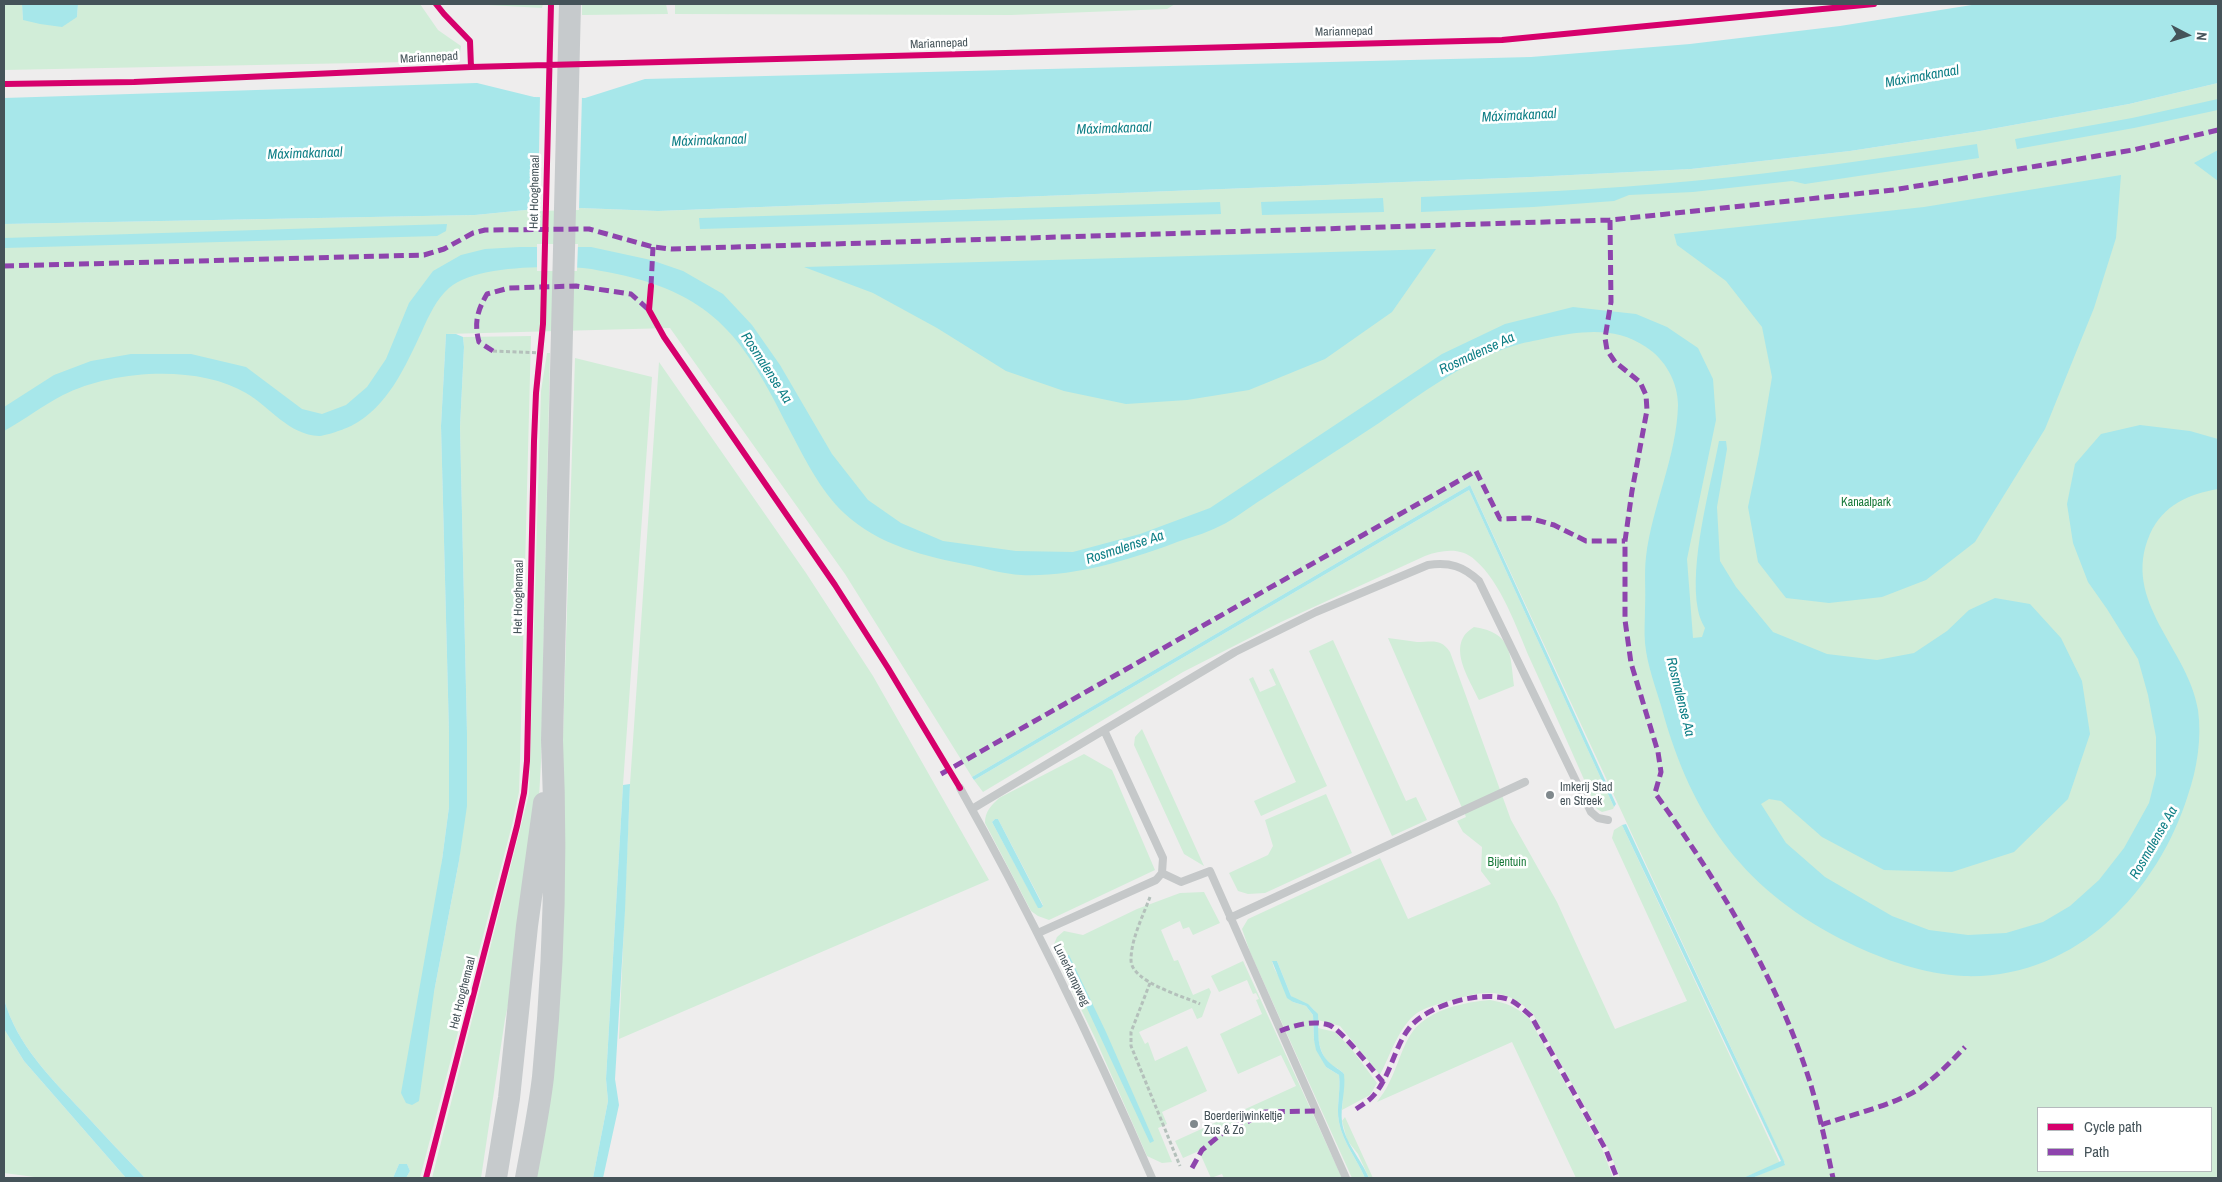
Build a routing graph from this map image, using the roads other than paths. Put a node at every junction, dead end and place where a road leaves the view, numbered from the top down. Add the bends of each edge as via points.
1 (570, 8) edge
2 (1104, 730) junction
3 (552, 740) junction
4 (1525, 782) dead end
5 (960, 788) dead end
6 (972, 809) junction
7 (1608, 820) dead end
8 (1162, 873) junction
9 (1230, 918) junction
10 (1038, 933) junction
11 (498, 1167) edge
12 (486, 1178) edge
13 (505, 1178) edge
14 (526, 1178) edge
15 (1152, 1178) edge
16 (1346, 1178) edge

1 - 3 street
2 - 6 lane
2 - 7 lane via 1236,652 1316,612 1428,565 1456,565 1480,581 1591,812
2 - 8 lane via 1163,858
3 - 11 street
3 - 14 street via 556,830 551,982 543,1080
4 - 9 lane
5 - 6 lane, Lunerkampweg
6 - 10 lane, Lunerkampweg
8 - 9 lane via 1181,882 1210,871
8 - 10 lane via 1156,880
9 - 16 lane
10 - 15 lane, Lunerkampweg
11 - 12 street
11 - 13 street

